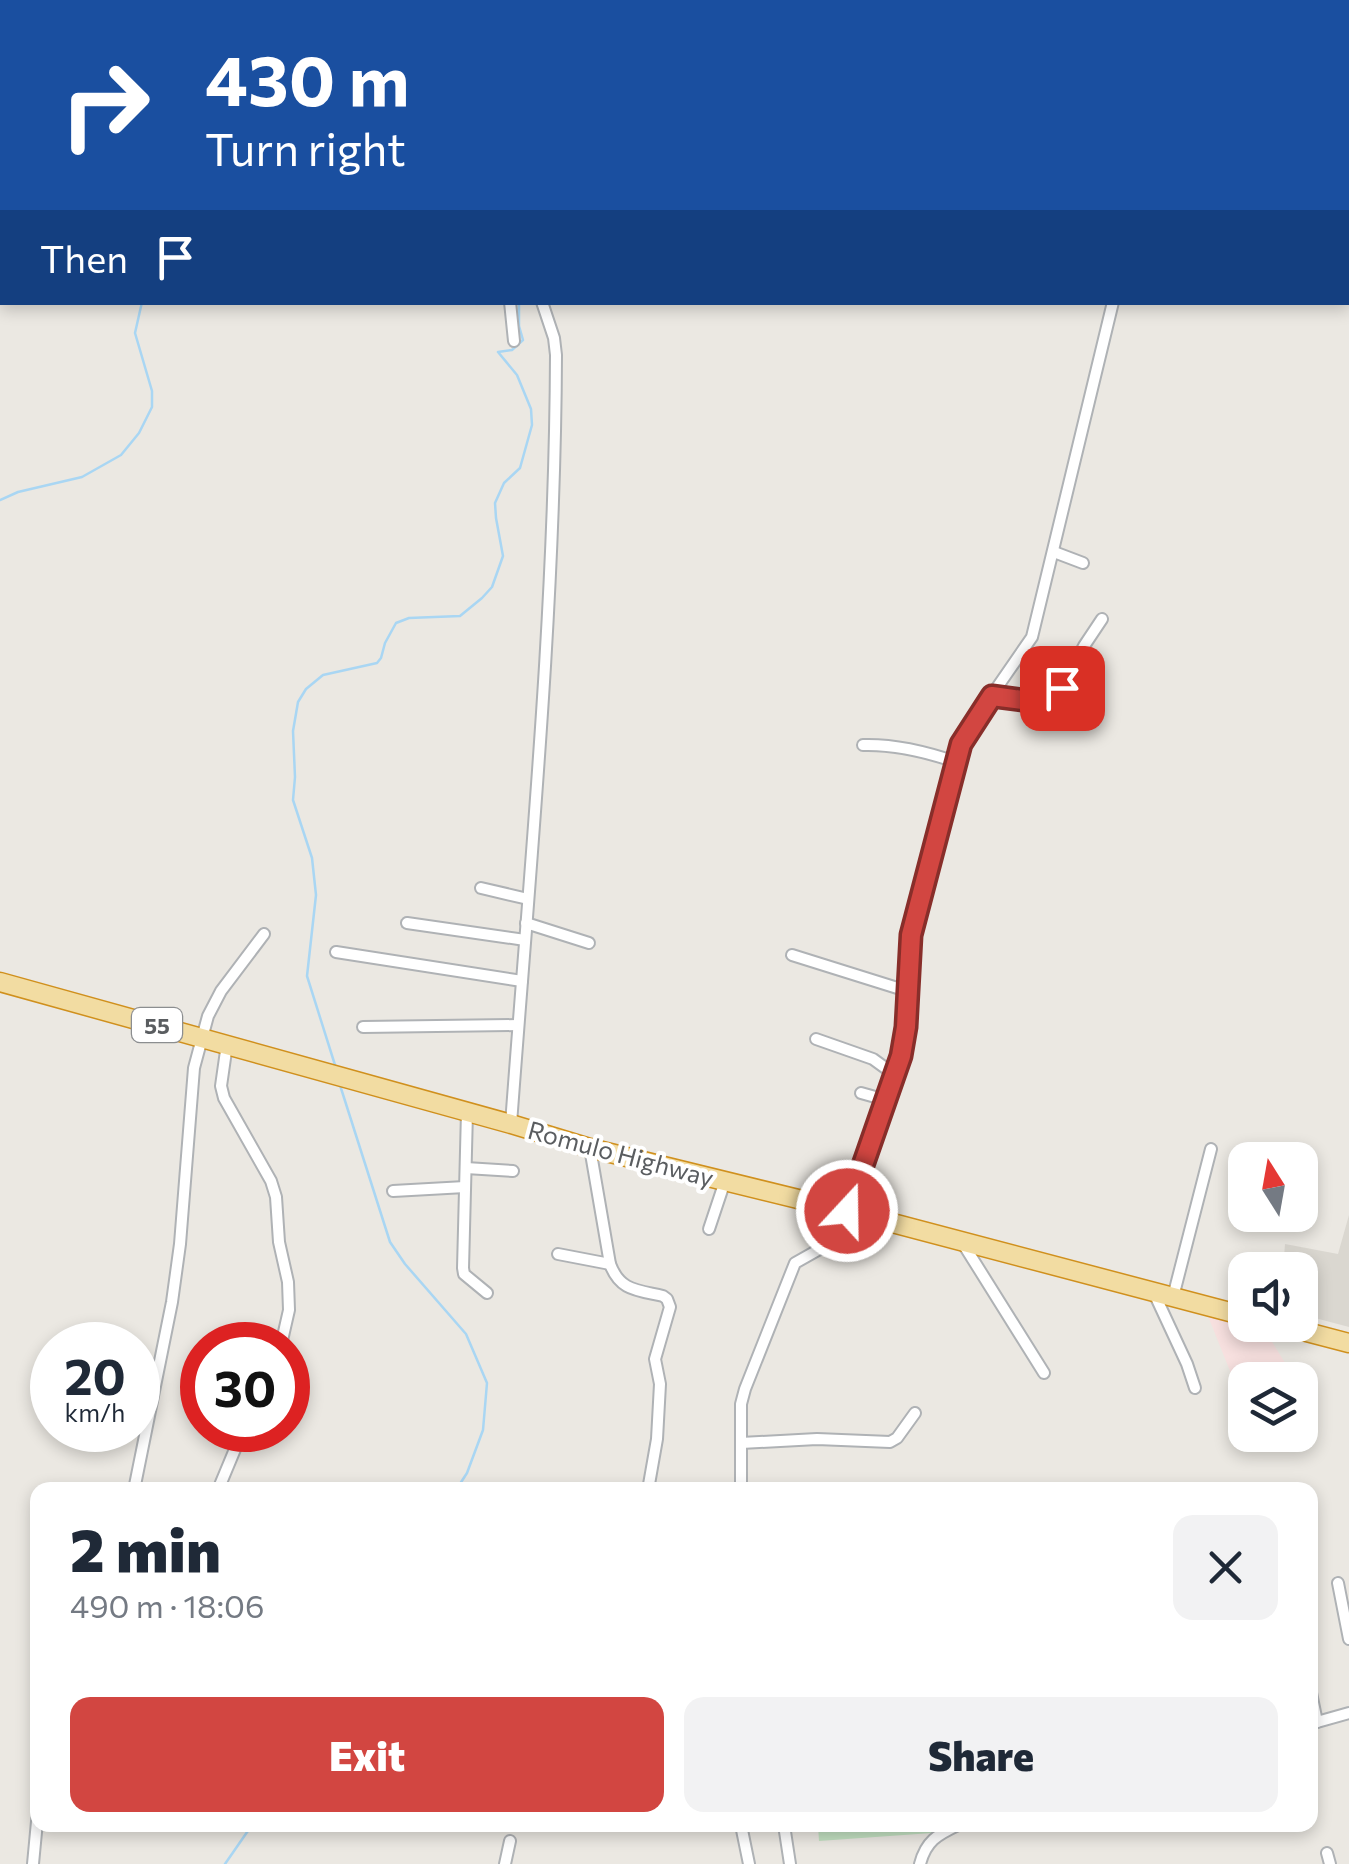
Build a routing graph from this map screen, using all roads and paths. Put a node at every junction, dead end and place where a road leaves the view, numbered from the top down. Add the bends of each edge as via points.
1 (510, 305) edge
2 (543, 305) edge
3 (1112, 305) edge
4 (514, 341) dead end
5 (1054, 552) junction
6 (1082, 563) dead end
7 (1102, 619) dead end
8 (992, 696) junction
9 (864, 745) dead end
10 (956, 762) junction
11 (481, 888) dead end
12 (528, 898) junction
13 (407, 923) dead end
14 (526, 923) junction
15 (264, 934) dead end
16 (524, 940) junction
17 (589, 942) dead end
18 (336, 952) dead end
19 (792, 955) dead end
20 (0, 982) edge
21 (522, 982) junction
22 (908, 991) junction
23 (518, 1026) junction
24 (363, 1027) dead end
25 (202, 1037) junction
26 (816, 1039) dead end
27 (227, 1044) junction
28 (894, 1075) junction
29 (861, 1093) dead end
30 (886, 1100) junction
31 (467, 1112) junction
32 (511, 1124) junction
33 (590, 1148) junction
34 (1211, 1149) dead end
35 (466, 1168) junction
36 (513, 1171) dead end
37 (725, 1181) junction
38 (465, 1186) junction
39 (393, 1192) dead end
40 (847, 1211) junction
41 (709, 1229) dead end
42 (962, 1242) junction
43 (558, 1254) dead end
44 (610, 1264) junction
45 (1153, 1292) junction
46 (488, 1293) dead end
47 (1173, 1297) junction
48 (1228, 1312) edge
49 (286, 1322) edge
50 (1318, 1335) edge
51 (1349, 1343) edge
52 (1044, 1373) dead end
53 (1194, 1388) dead end
54 (915, 1413) dead end
55 (741, 1443) junction
56 (234, 1452) edge
57 (136, 1482) edge
58 (221, 1482) edge
59 (650, 1482) edge
60 (741, 1482) edge
61 (1338, 1583) dead end
62 (1349, 1639) edge
63 (1349, 1714) edge
64 (1318, 1722) edge
65 (36, 1832) edge
66 (742, 1832) edge
67 (785, 1832) edge
68 (943, 1832) edge
69 (510, 1840) dead end
70 (33, 1864) edge
71 (505, 1864) edge
72 (749, 1864) edge
73 (790, 1864) edge
74 (920, 1864) edge

1 - 4 street
2 - 12 street via 554,338 555,478
3 - 5 street
5 - 6 street
5 - 8 street via 1032,637
7 - 8 street via 1062,688 1037,702
8 - 10 street
9 - 10 street
10 - 22 street via 911,935
11 - 12 street
12 - 14 street
13 - 16 street
14 - 16 street
14 - 17 street
15 - 25 street via 221,990
16 - 21 street
18 - 21 street
19 - 22 street
20 - 25 highway, Romulo Highway / 55
21 - 23 street
22 - 28 street
23 - 24 street
23 - 32 street
25 - 27 highway, Romulo Highway / 55
25 - 57 street via 174,1283
26 - 28 street via 873,1059
27 - 31 highway, Romulo Highway / 55
27 - 49 street via 224,1098 276,1197 288,1282
28 - 30 street
29 - 30 street
30 - 40 street
31 - 32 highway, Romulo Highway / 55
31 - 35 street
32 - 33 highway, Romulo Highway / 55
33 - 37 highway, Romulo Highway / 55
33 - 44 street
34 - 47 street
35 - 36 street
35 - 38 street
37 - 40 highway, Romulo Highway / 55
37 - 41 street
38 - 39 street
38 - 46 street via 464,1274
40 - 42 highway, Romulo Highway / 55
40 - 55 street via 834,1241 795,1263 787,1278 745,1389
42 - 45 highway, Romulo Highway / 55
42 - 52 street
43 - 44 street
44 - 59 street via 626,1287 662,1296 670,1306 655,1359 660,1384
45 - 47 highway, Romulo Highway / 55
45 - 53 street
47 - 48 highway, Romulo Highway / 55
50 - 51 highway
54 - 55 street via 890,1442
55 - 60 street
56 - 58 street
61 - 62 street
63 - 64 street
65 - 70 street
66 - 72 street
67 - 73 street
68 - 74 street via 932,1837
69 - 71 street

